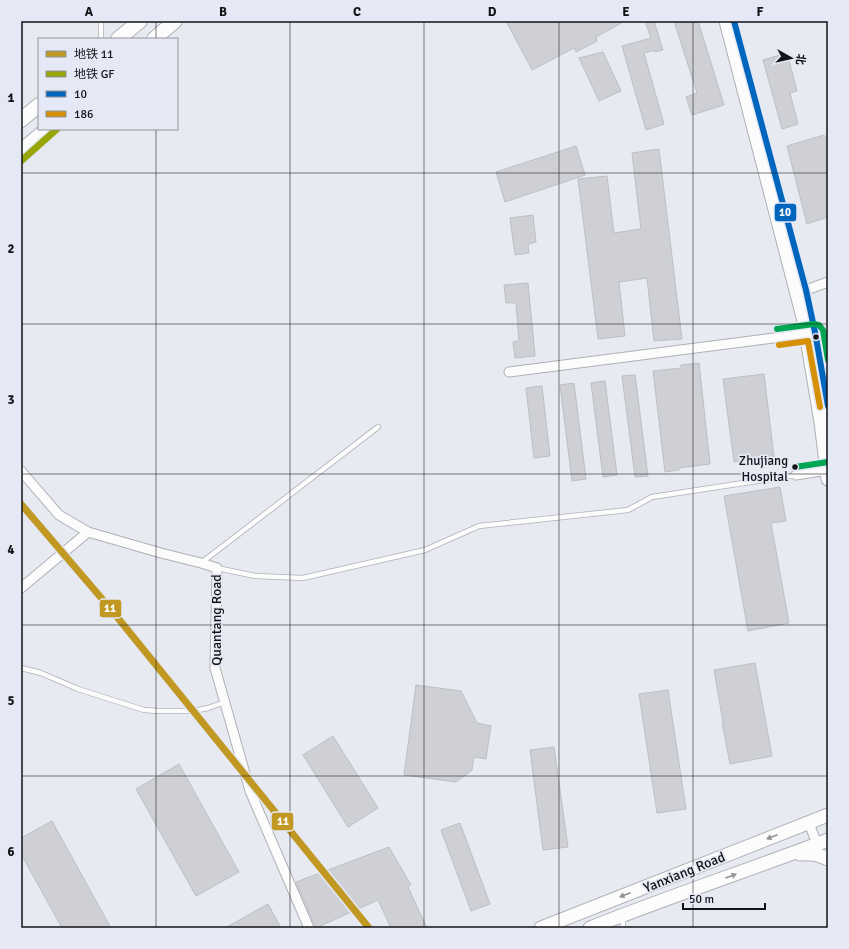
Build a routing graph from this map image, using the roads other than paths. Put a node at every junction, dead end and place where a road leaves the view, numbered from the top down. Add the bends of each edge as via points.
1 (101, 21) edge
2 (140, 21) edge
3 (175, 21) edge
4 (726, 21) edge
5 (734, 21) edge
6 (101, 38) edge
7 (119, 38) edge
8 (155, 38) edge
9 (38, 106) edge
10 (21, 120) edge
11 (46, 130) edge
12 (21, 151) edge
13 (828, 282) edge
14 (806, 290) junction
15 (811, 333) junction
16 (509, 372) dead end
17 (828, 406) edge
18 (378, 427) dead end
19 (21, 471) edge
20 (796, 475) joint
21 (827, 475) edge
22 (88, 532) junction
23 (201, 562) junction
24 (217, 568) junction
25 (21, 588) edge
26 (21, 668) edge
27 (225, 702) junction
28 (828, 815) edge
29 (809, 823) junction
30 (822, 842) edge
31 (788, 855) junction
32 (828, 859) edge
33 (623, 915) junction
34 (309, 928) edge
35 (541, 928) edge
36 (590, 928) edge
37 (623, 928) edge

1 - 6 lane
2 - 7 main road
3 - 8 main road
4 - 15 main road via 804,321
5 - 14 main road
9 - 10 main road
11 - 12 main road
13 - 14 street
14 - 15 main road
15 - 16 street
15 - 17 main road
15 - 21 main road
18 - 23 lane
19 - 22 street, Quantang Road via 59,515
20 - 21 street
20 - 24 lane via 652,497 628,510 479,526 425,550 303,578 255,576
22 - 23 street, Quantang Road
22 - 25 street
23 - 24 street, Quantang Road
24 - 27 street, Quantang Road via 215,668
26 - 27 lane via 144,710 193,711
27 - 34 street, Quantang Road via 250,791
28 - 29 main road, Yanxiang Road
29 - 30 street
29 -> 35 main road, Yanxiang Road
30 - 31 main road, Yanxiang Road
31 - 32 main road via 818,854
33 -> 31 main road, Yanxiang Road
33 - 36 main road, Yanxiang Road
33 - 37 lane

